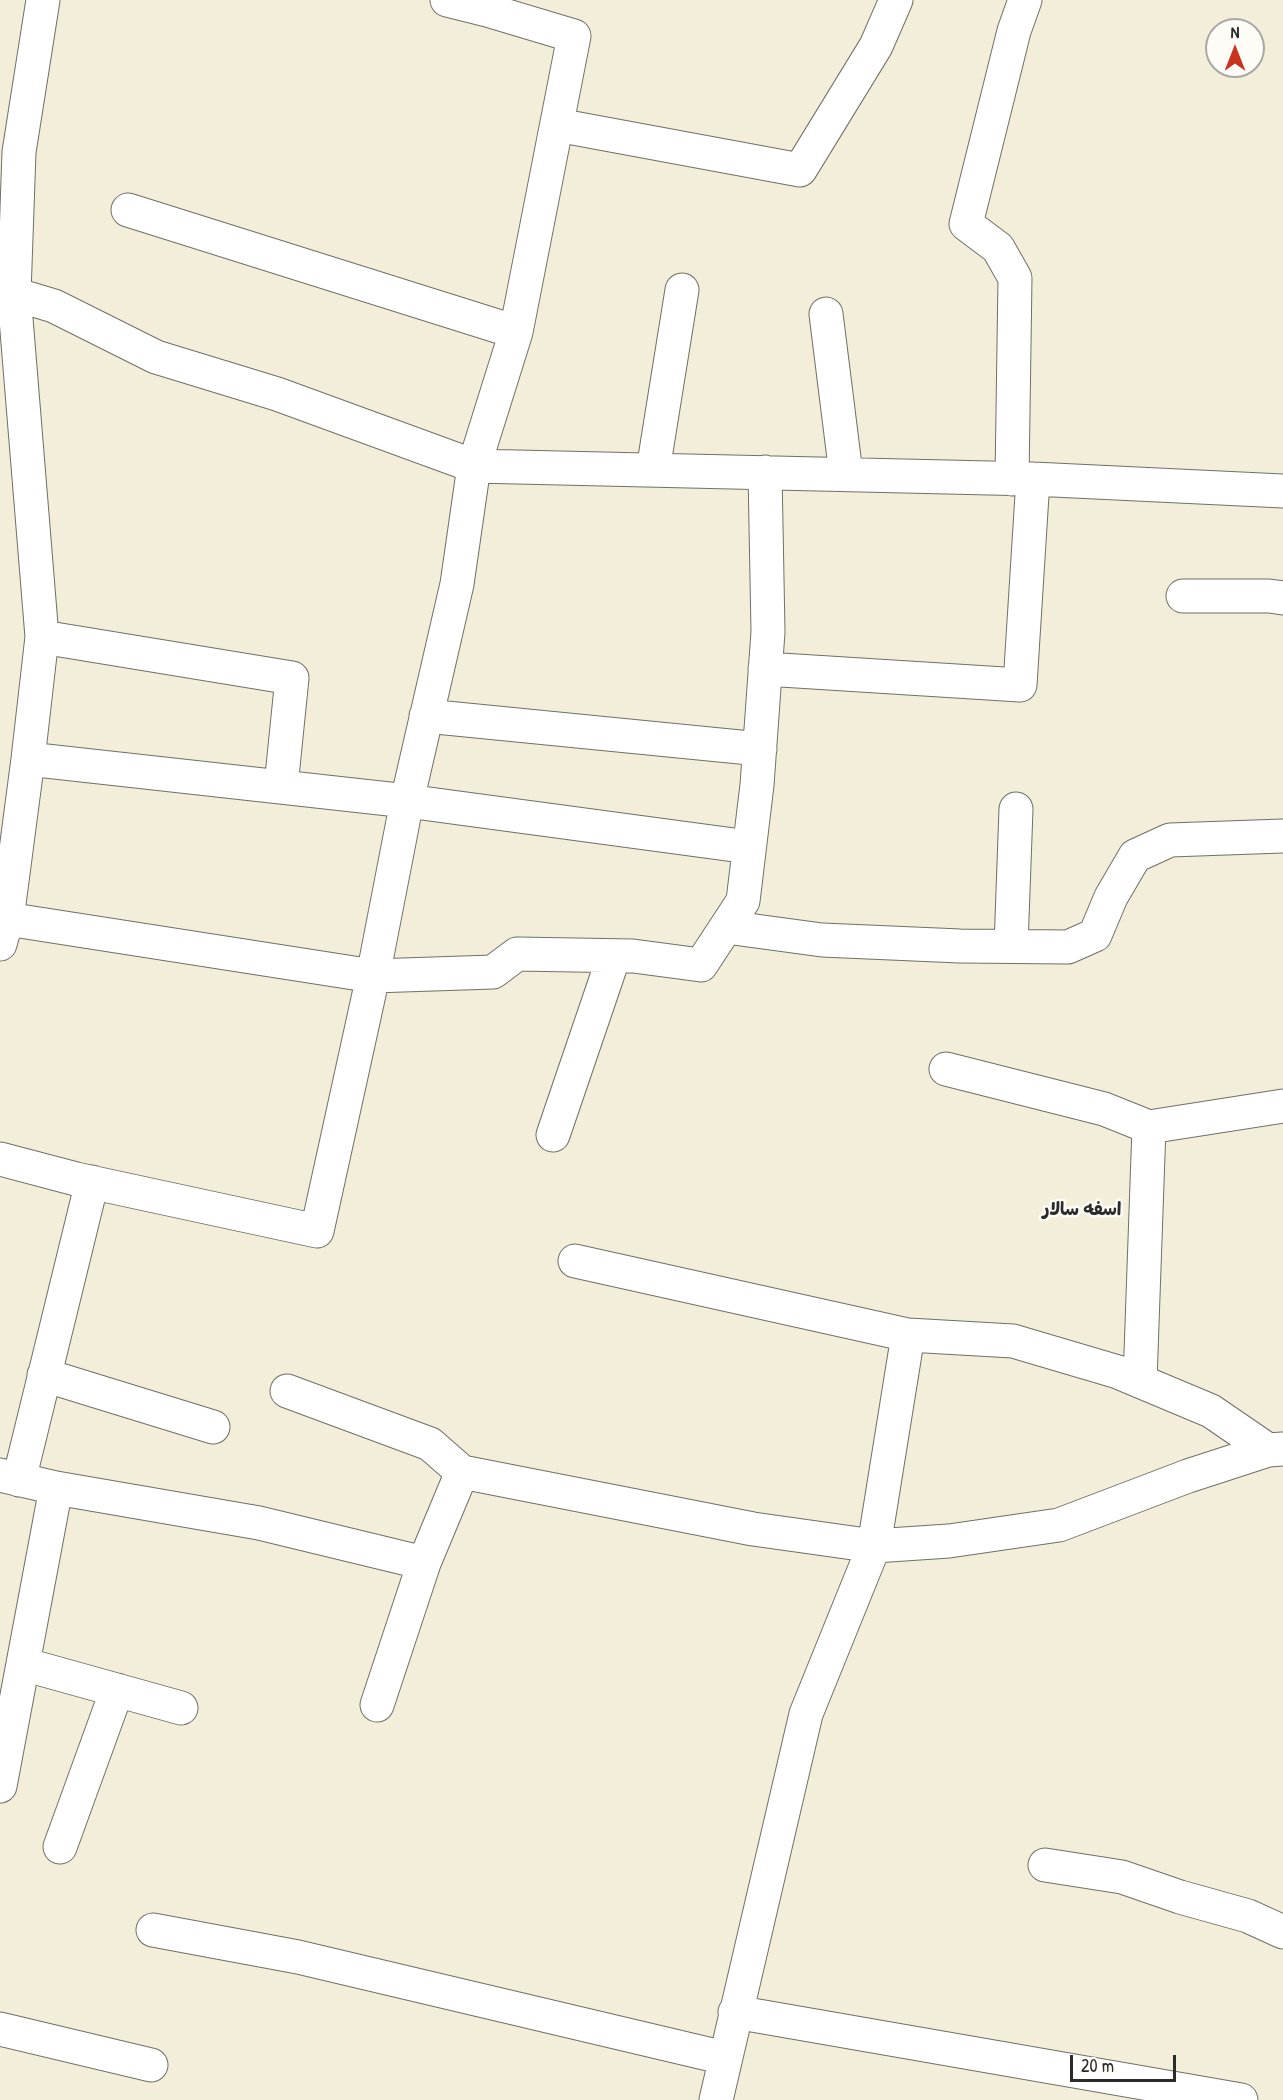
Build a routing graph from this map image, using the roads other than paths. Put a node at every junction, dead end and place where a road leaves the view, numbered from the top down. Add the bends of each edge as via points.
1 (44, 0) edge
2 (447, 0) edge
3 (896, 0) edge
4 (1025, 0) edge
5 (488, 5) edge
6 (557, 125) junction
7 (128, 210) dead end
8 (682, 290) dead end
9 (14, 294) junction
10 (826, 314) dead end
11 (516, 332) junction
12 (474, 466) junction
13 (652, 470) junction
14 (765, 472) junction
15 (846, 474) junction
16 (1022, 479) junction
17 (1283, 491) edge
18 (1183, 596) dead end
19 (1283, 598) edge
20 (42, 637) junction
21 (765, 669) junction
22 (426, 716) junction
23 (760, 748) junction
24 (28, 759) junction
25 (280, 786) junction
26 (407, 801) junction
27 (1016, 809) dead end
28 (1283, 836) edge
29 (749, 847) junction
30 (726, 927) junction
31 (3, 932) edge
32 (1011, 946) junction
33 (614, 956) junction
34 (373, 976) junction
35 (946, 1069) dead end
36 (1283, 1106) edge
37 (1149, 1127) junction
38 (553, 1135) dead end
39 (0, 1159) edge
40 (92, 1182) junction
41 (575, 1261) dead end
42 (908, 1335) junction
43 (44, 1375) junction
44 (1140, 1381) junction
45 (287, 1392) dead end
46 (213, 1427) dead end
47 (1275, 1450) edge
48 (462, 1472) junction
49 (9, 1478) edge
50 (56, 1488) junction
51 (874, 1546) junction
52 (424, 1563) junction
53 (23, 1664) junction
54 (117, 1690) junction
55 (377, 1705) dead end
56 (181, 1708) dead end
57 (0, 1785) edge
58 (60, 1847) dead end
59 (1045, 1864) dead end
60 (153, 1930) dead end
61 (1283, 1932) edge
62 (735, 2012) junction
63 (0, 2029) edge
64 (725, 2058) junction
65 (151, 2065) dead end
66 (716, 2100) edge
67 (1241, 2100) edge

1 - 9 street via 19,152
2 - 5 street
3 - 6 street via 876,46 800,170
4 - 16 street via 966,224 998,248 1015,278
5 - 6 street via 574,36
6 - 11 street
7 - 11 street
8 - 13 street
9 - 12 street via 54,306 156,357 277,394
9 - 20 street
10 - 15 street
11 - 12 street
12 - 13 street
12 - 22 street via 457,584
13 - 14 street
14 - 15 street
14 - 21 street
15 - 16 street
16 - 17 street
16 - 21 street via 1020,685
18 - 19 street
20 - 24 street
20 - 25 street via 292,678
21 - 23 street
22 - 23 street
22 - 26 street
23 - 29 street
24 - 25 street
24 - 31 street
25 - 26 street
26 - 29 street
26 - 34 street
27 - 32 street
28 - 32 street via 1170,840 1135,856 1095,935 1068,947
29 - 30 street via 743,901
30 - 32 street via 822,940
30 - 33 street via 701,965
31 - 34 street
33 - 34 street via 517,954 493,972
33 - 38 street
34 - 40 street via 317,1231
35 - 37 street via 1104,1109
36 - 37 street
37 - 44 street
39 - 40 street
40 - 43 street
41 - 42 street
42 - 44 street via 1013,1341
42 - 51 street
43 - 46 street
43 - 49 street
44 - 47 street via 1211,1411
45 - 48 street via 430,1444
47 - 51 street via 1188,1476 1059,1525 949,1541
48 - 51 street via 753,1529
48 - 52 street
49 - 50 street
50 - 52 street via 259,1523
50 - 53 street
51 - 62 street via 806,1714
52 - 55 street
53 - 54 street
53 - 57 street
54 - 56 street
54 - 58 street
59 - 61 street via 1122,1877 1248,1916
60 - 64 street via 298,1958
62 - 64 street
62 - 67 street
63 - 65 street
64 - 66 street

